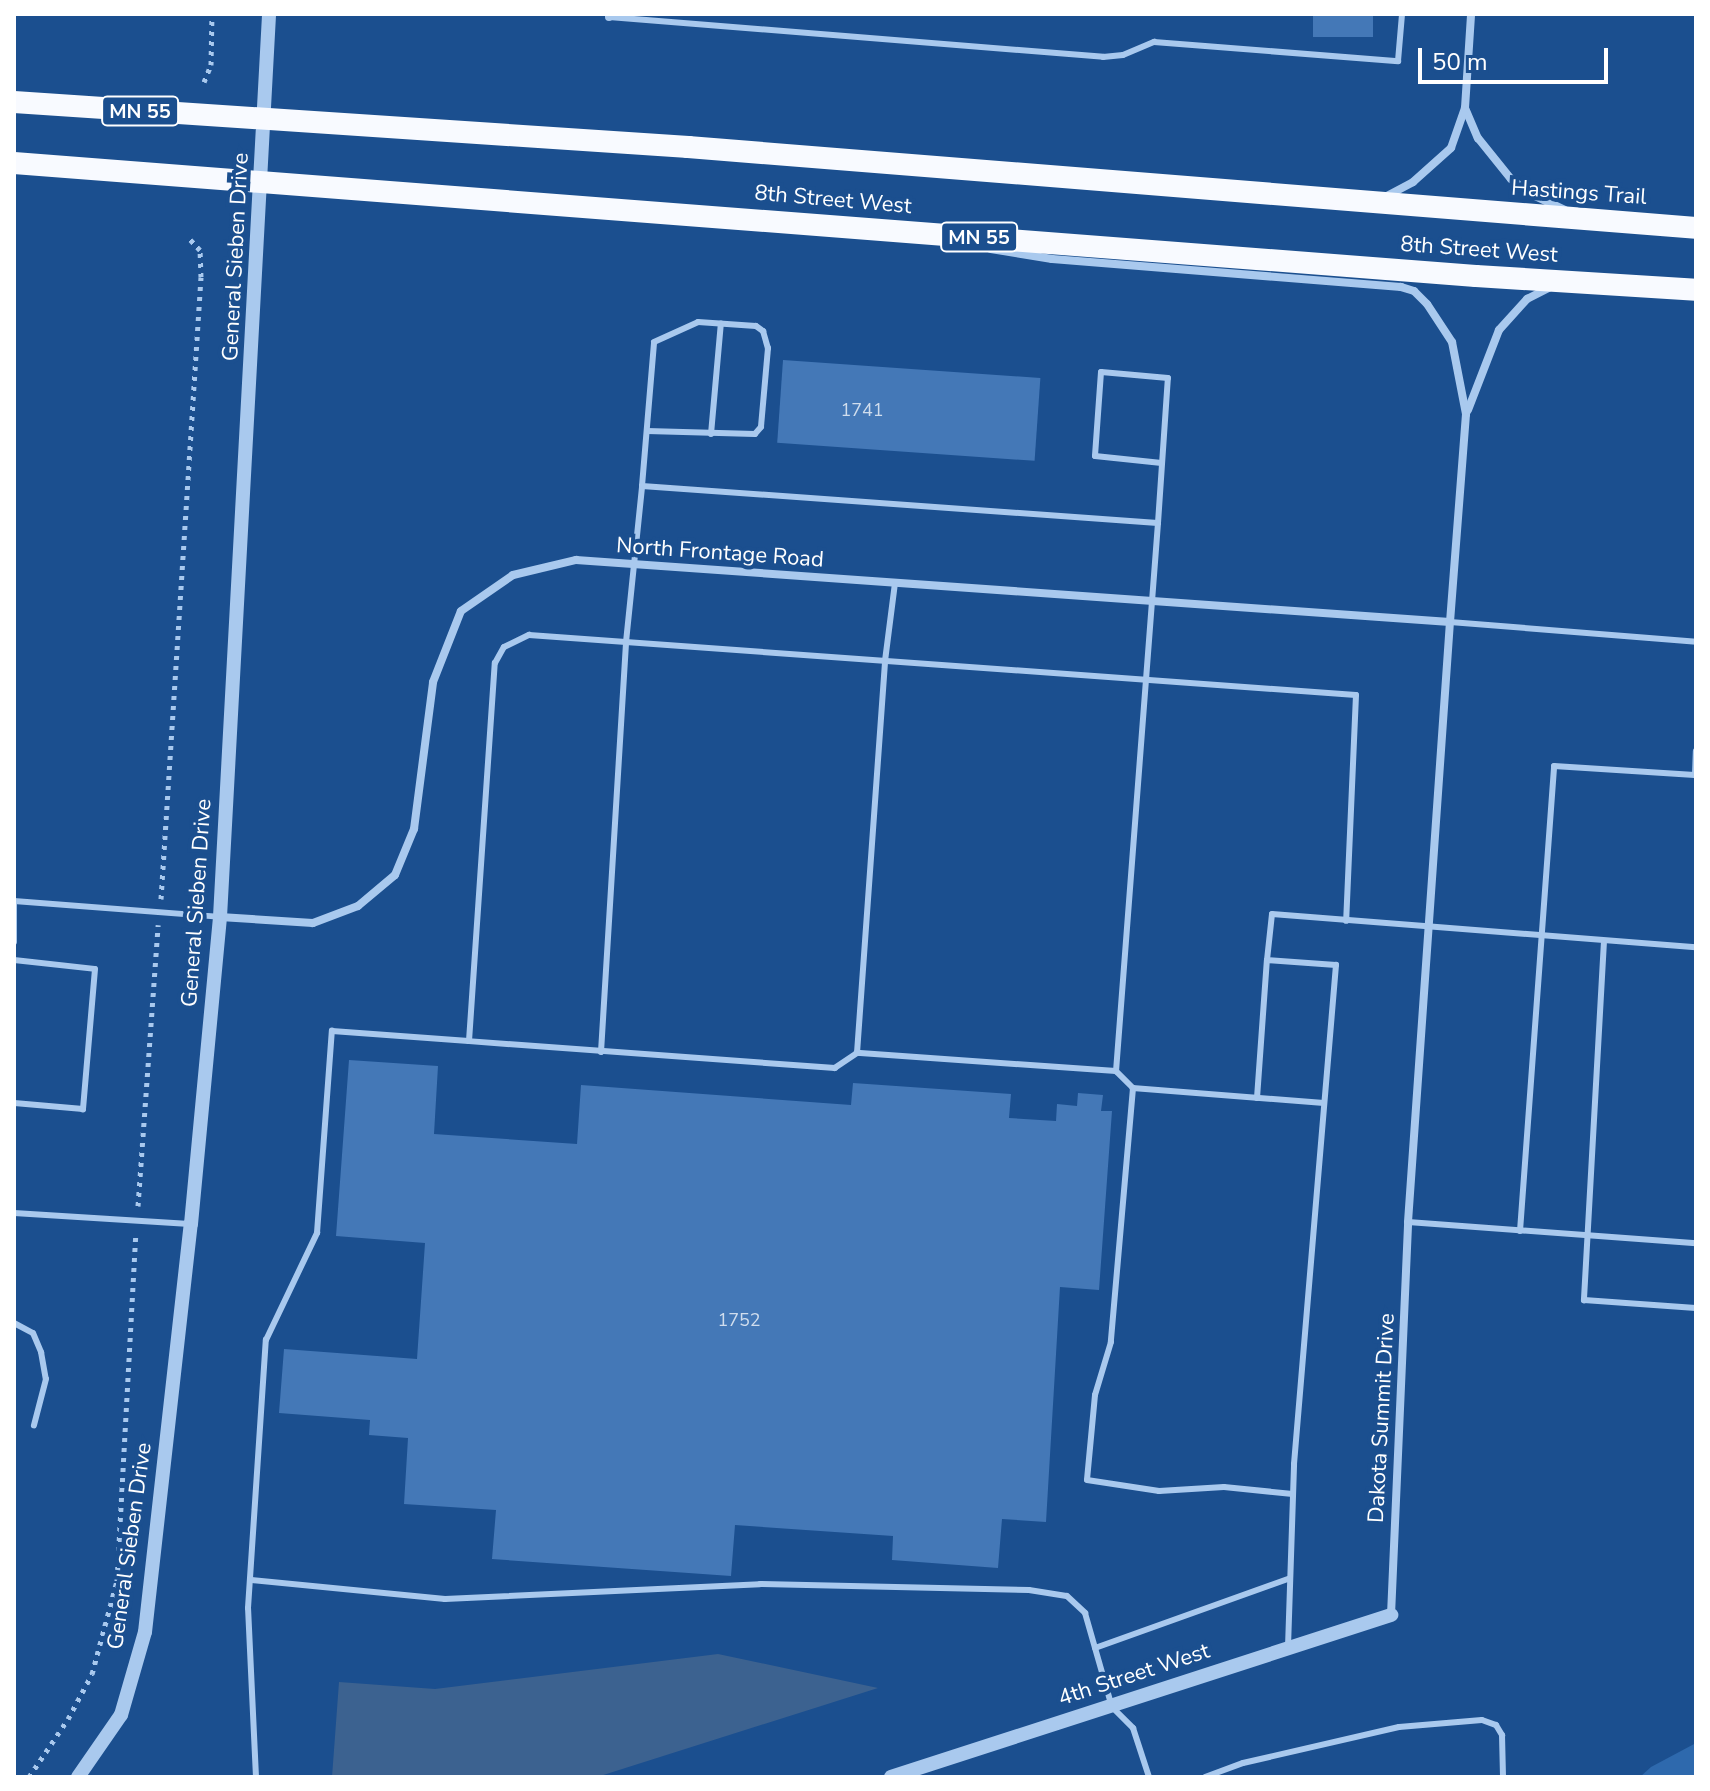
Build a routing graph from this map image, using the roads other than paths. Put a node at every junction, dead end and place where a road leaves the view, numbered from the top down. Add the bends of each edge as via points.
1 (269, 14) edge
2 (1402, 14) edge
3 (1471, 14) edge
4 (609, 15) edge
5 (14, 102) edge
6 (1465, 108) junction
7 (265, 120) junction
8 (14, 163) edge
9 (262, 181) junction
10 (1372, 203) junction
11 (1459, 210) joint
12 (1586, 219) junction
13 (1696, 228) edge
14 (872, 229) junction
15 (1561, 281) junction
16 (1696, 290) edge
17 (721, 323) junction
18 (1466, 414) junction
19 (647, 431) junction
20 (711, 434) junction
21 (1162, 463) junction
22 (642, 486) junction
23 (1158, 523) junction
24 (635, 564) junction
25 (895, 583) junction
26 (1151, 601) junction
27 (1450, 622) junction
28 (626, 642) junction
29 (1696, 642) edge
30 (885, 661) junction
31 (1146, 680) junction
32 (1696, 751) edge
33 (1695, 775) edge
34 (14, 901) edge
35 (220, 917) junction
36 (1346, 921) junction
37 (1430, 928) junction
38 (1544, 936) junction
39 (1604, 941) junction
40 (14, 942) edge
41 (1696, 947) edge
42 (14, 960) edge
43 (1267, 960) junction
44 (469, 1041) junction
45 (601, 1052) junction
46 (857, 1053) junction
47 (1116, 1071) junction
48 (1133, 1088) junction
49 (1257, 1098) junction
50 (14, 1103) edge
51 (1324, 1103) junction
52 (14, 1213) edge
53 (1408, 1222) junction
54 (191, 1224) junction
55 (1520, 1231) junction
56 (1588, 1235) junction
57 (1696, 1243) edge
58 (1696, 1308) edge
59 (14, 1323) edge
60 (34, 1425) dead end
61 (1293, 1494) junction
62 (1290, 1578) junction
63 (252, 1580) junction
64 (1391, 1615) joint
65 (1288, 1647) junction
66 (1095, 1648) junction
67 (1112, 1707) junction
68 (78, 1777) edge
69 (256, 1777) edge
70 (891, 1777) edge
71 (1149, 1777) edge
72 (1205, 1777) edge
73 (1503, 1777) edge

1 - 7 street, General Sieben Drive
2 - 4 lane via 1398,61 1154,42 1103,57
3 - 6 street
5 - 7 highway, 8th Street West / MN 55
6 - 10 street via 1451,148 1413,182
6 - 12 street via 1478,138 1511,179
7 - 9 street, General Sieben Drive
7 - 10 highway, 8th Street West / MN 55 via 688,147
8 - 9 highway, 8th Street West / MN 55
9 - 14 highway, 8th Street West / MN 55
9 - 35 street, General Sieben Drive
10 - 11 highway, 8th Street West / MN 55
11 - 12 highway, Hastings Trail / MN 55
12 - 13 highway, Hastings Trail / MN 55
14 - 15 highway, 8th Street West / MN 55
14 - 18 street via 1052,259 1414,291 1452,342
15 - 16 highway, 8th Street West / MN 55
15 - 18 street via 1527,299 1499,330
17 - 19 lane via 698,322 654,342
17 - 20 lane
17 - 20 lane via 756,326 768,338 761,427 746,436
18 - 27 street
19 - 20 lane
19 - 22 lane
21 - 21 lane via 1168,378 1101,372 1095,456
21 - 23 lane
22 - 23 lane
22 - 24 lane
23 - 26 lane
24 - 25 street, North Frontage Road
24 - 28 lane
24 - 35 street, North Frontage Road via 576,560 513,575 461,611 433,682 414,829 395,875 358,906 313,923
25 - 26 street, North Frontage Road
25 - 30 lane
26 - 27 street, North Frontage Road
26 - 31 lane
27 - 29 lane
27 - 37 street, Dakota Summit Drive
28 - 30 lane
28 - 44 lane via 529,635 504,647 495,663
28 - 45 lane
30 - 31 lane
30 - 46 lane
31 - 36 lane via 1356,695
31 - 47 lane
32 - 33 lane
33 - 38 lane via 1554,766
34 - 35 lane, North Frontage Road
34 - 40 lane
35 - 54 street, General Sieben Drive
36 - 37 lane
36 - 43 lane via 1272,914
37 - 38 lane
37 - 53 street, Dakota Summit Drive
38 - 39 lane
38 - 55 lane
39 - 41 lane
39 - 56 lane
42 - 50 lane via 95,969 83,1109
43 - 49 lane
43 - 51 lane via 1336,965
44 - 45 lane
44 - 63 lane via 332,1031 317,1233 266,1340
45 - 46 lane via 835,1068
46 - 47 lane
47 - 48 lane
48 - 49 lane
48 - 61 lane via 1111,1342 1095,1395 1087,1480 1159,1491 1224,1487
49 - 51 lane
51 - 61 lane
52 - 54 lane
53 - 55 lane
53 - 64 street, Dakota Summit Drive
54 - 68 street, General Sieben Drive via 145,1632 121,1715
55 - 56 lane
56 - 57 lane
56 - 58 lane via 1584,1300
59 - 60 lane via 33,1333 41,1352 46,1379
61 - 62 lane
62 - 65 lane
62 - 66 lane
63 - 66 lane via 445,1599 760,1584 1029,1590 1067,1596 1085,1613
63 - 69 lane via 249,1639
64 - 65 street, 4th Street West
65 - 67 street, 4th Street West
66 - 67 lane
67 - 70 street, 4th Street West
67 - 71 lane via 1133,1728
72 - 73 lane via 1243,1763 1399,1727 1482,1720 1496,1725 1502,1735

